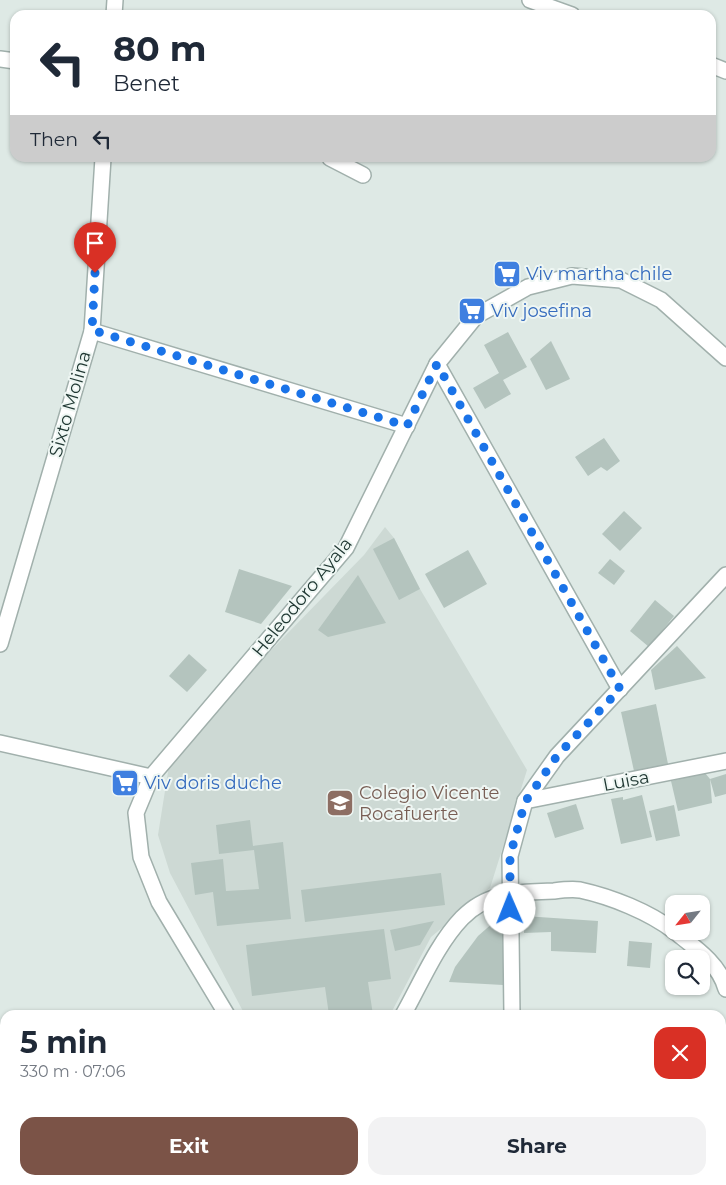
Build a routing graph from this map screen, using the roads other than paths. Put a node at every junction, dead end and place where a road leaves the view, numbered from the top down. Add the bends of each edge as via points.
1 (530, 0) edge
2 (558, 10) edge
3 (103, 162) edge
4 (338, 162) edge
5 (363, 174) dead end
6 (92, 330) junction
7 (726, 358) edge
8 (437, 364) junction
9 (407, 426) junction
10 (726, 575) edge
11 (0, 644) edge
12 (620, 689) junction
13 (0, 743) edge
14 (726, 761) edge
15 (151, 777) junction
16 (525, 802) junction
17 (510, 892) junction
18 (665, 924) edge
19 (686, 940) edge
20 (725, 984) edge
21 (224, 1010) edge
22 (406, 1010) edge
23 (512, 1010) edge

1 - 2 street
3 - 6 street, Sixto Molina
4 - 5 street
6 - 9 street
6 - 11 street, Sixto Molina
7 - 8 street, Heleodoro Ayala via 661,300 621,280 572,276 528,287 476,316
8 - 9 street, Heleodoro Ayala
8 - 12 street
9 - 15 street, Heleodoro Ayala via 346,548
10 - 12 street
12 - 16 street via 557,756
13 - 15 street
14 - 16 street, Luisa
15 - 21 street, Heleodoro Ayala via 136,813 141,857 159,902
16 - 17 street via 510,856
17 - 18 street via 579,890 622,904
17 - 22 street via 489,900 463,917 445,940
17 - 23 street
19 - 20 street via 706,956

